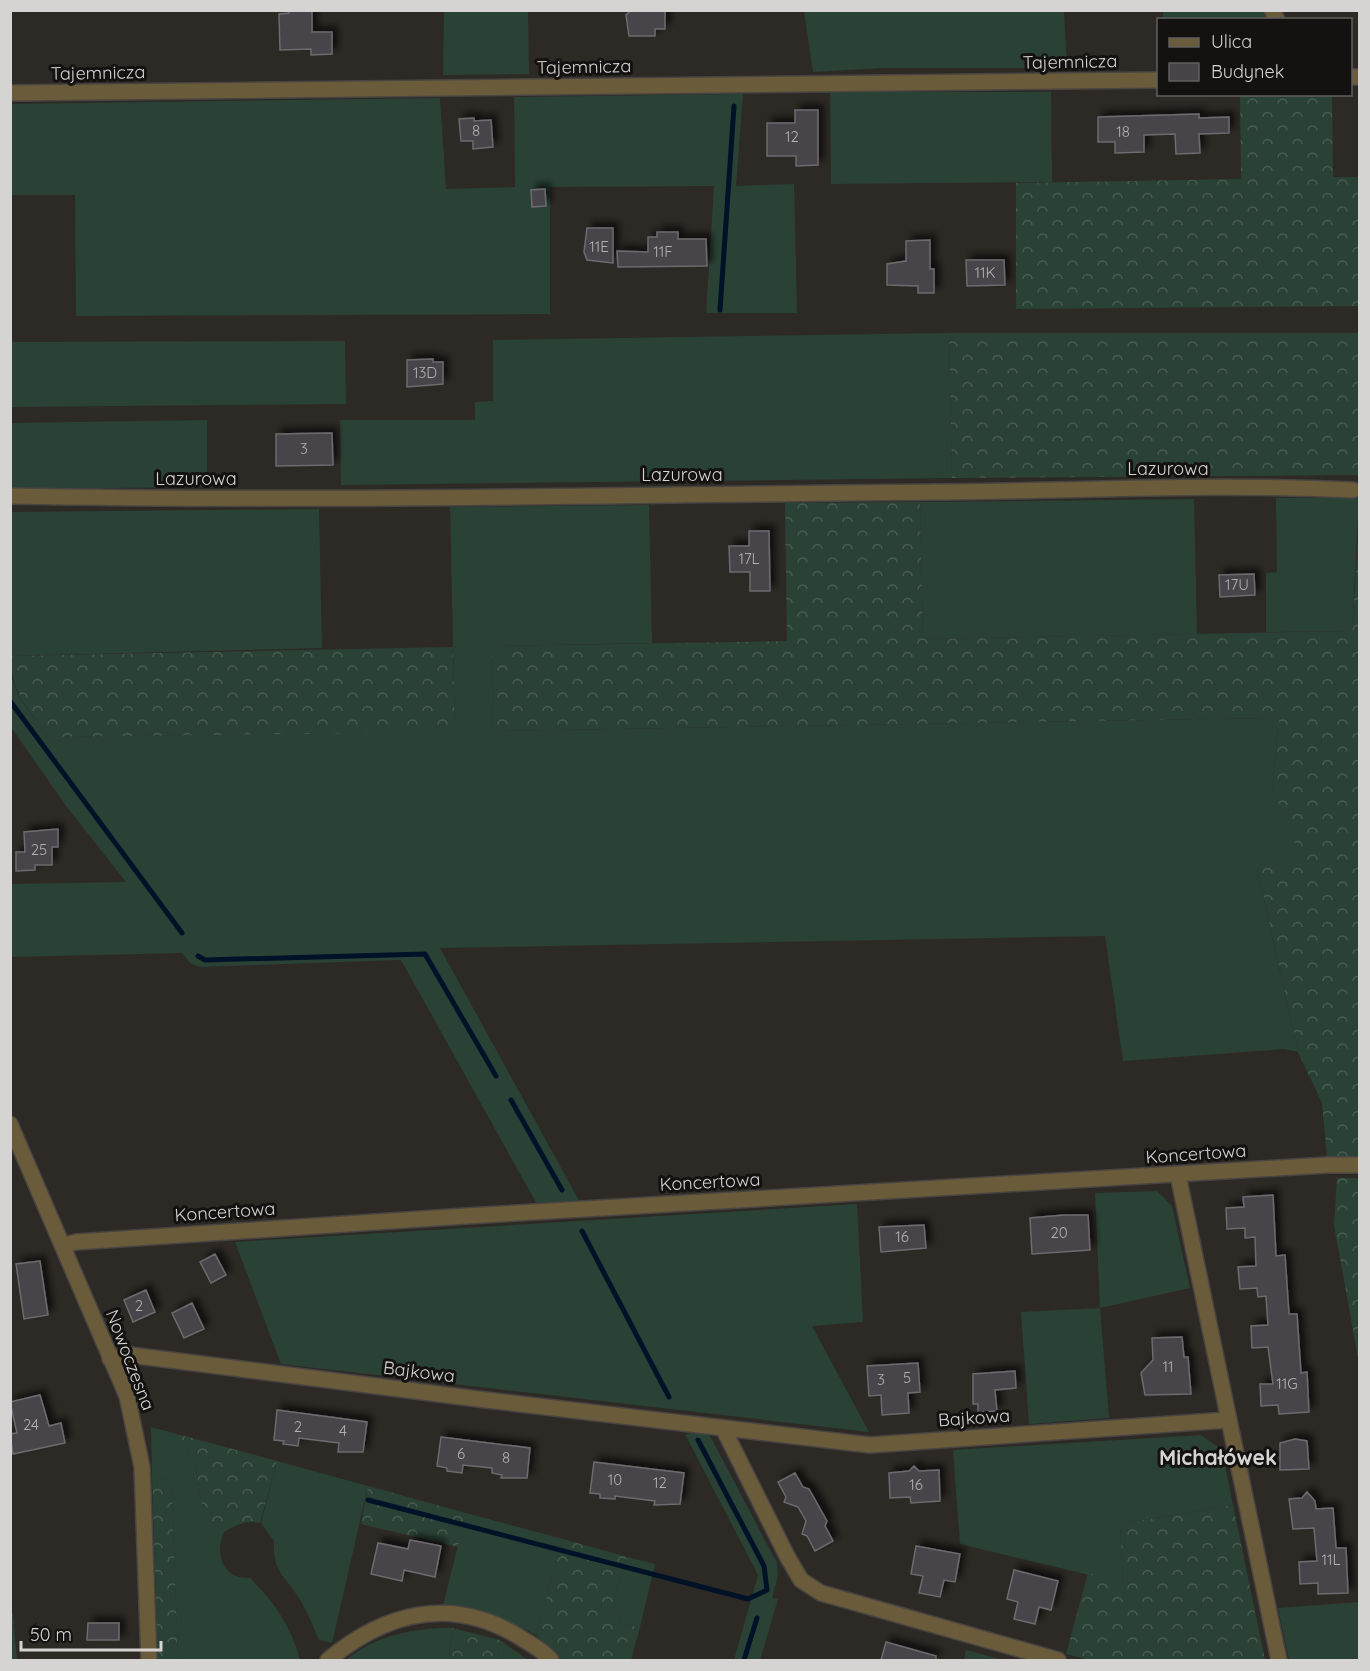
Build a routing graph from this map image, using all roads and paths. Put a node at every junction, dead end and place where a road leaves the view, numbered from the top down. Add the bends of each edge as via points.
1 (1157, 80) edge
2 (10, 93) edge
3 (1353, 490) dead end
4 (10, 496) edge
5 (10, 1124) edge
6 (1359, 1166) edge
7 (1178, 1175) junction
8 (64, 1245) junction
9 (110, 1359) junction
10 (1228, 1420) junction
11 (723, 1428) junction
12 (149, 1660) edge
13 (328, 1660) edge
14 (551, 1660) edge
15 (1058, 1660) edge
16 (1279, 1660) edge

1 - 2 street, Tajemnicza
3 - 4 street, Lazurowa via 1158,488 419,500
5 - 8 street, Nowoczesna
6 - 7 street, Koncertowa
7 - 8 street, Koncertowa via 466,1216
7 - 10 street
8 - 9 street, Nowoczesna
9 - 11 street, Bajkowa via 130,1355
9 - 12 street, Nowoczesna via 127,1396 142,1467
10 - 11 street, Bajkowa via 870,1445
10 - 16 street
11 - 15 street via 801,1580 821,1593
13 - 14 street via 366,1634 396,1620 445,1611 507,1629 545,1652

